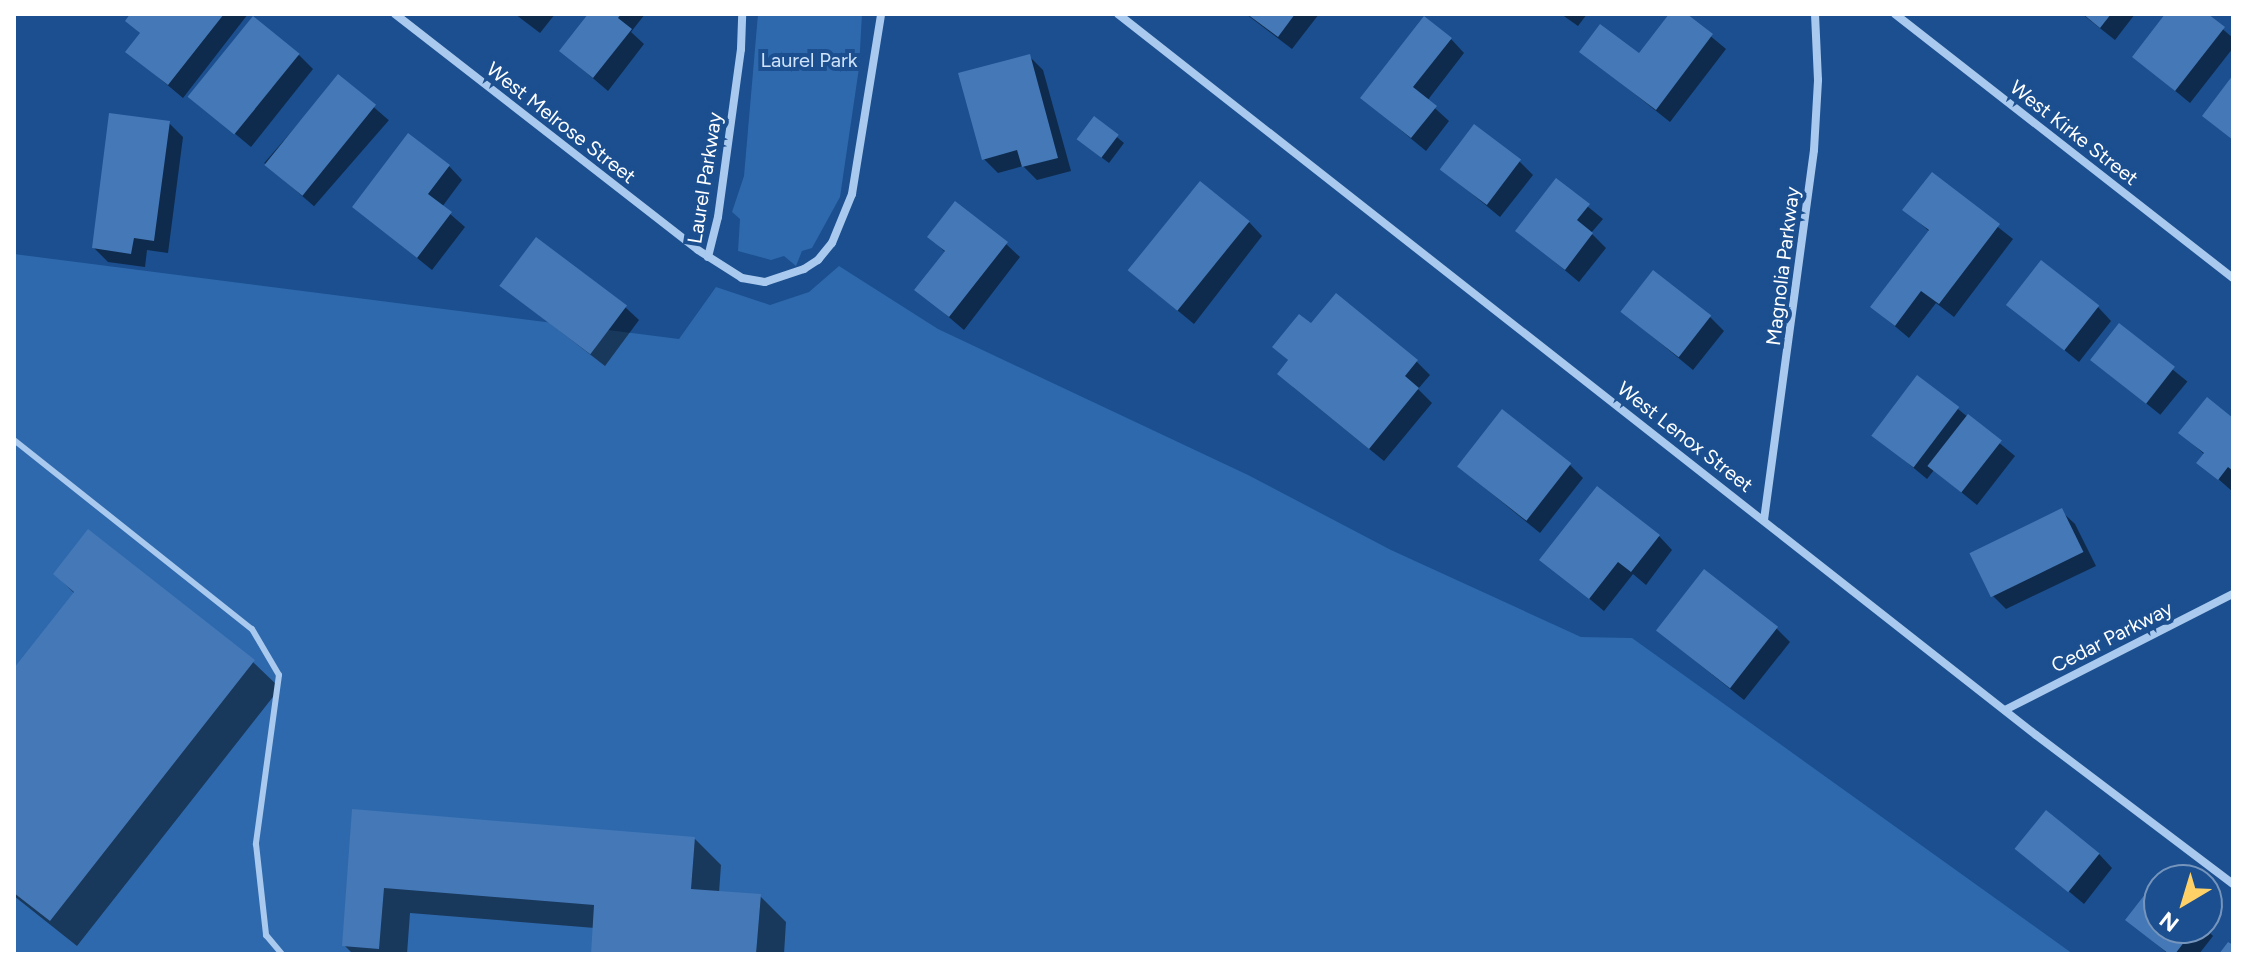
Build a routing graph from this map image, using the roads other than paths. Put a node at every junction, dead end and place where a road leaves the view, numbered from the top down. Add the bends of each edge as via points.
1 (395, 14) edge
2 (742, 14) edge
3 (881, 14) edge
4 (1118, 14) edge
5 (1815, 14) edge
6 (1895, 14) edge
7 (708, 257) junction
8 (2233, 278) edge
9 (14, 440) edge
10 (1764, 520) junction
11 (2233, 594) edge
12 (2005, 710) junction
13 (2233, 884) edge
14 (282, 954) edge

1 - 7 street, West Melrose Street
2 - 7 street, Laurel Parkway via 720,201
3 - 7 street, Laurel Parkway via 852,194 832,243 804,269 765,282 742,278
4 - 10 street, West Lenox Street
5 - 10 street, Magnolia Parkway via 1814,150
6 - 8 street, West Kirke Street
9 - 14 lane via 252,629 279,675 256,844 266,935
10 - 12 street, West Lenox Street
11 - 12 street, Cedar Parkway
12 - 13 street, West Lenox Street

